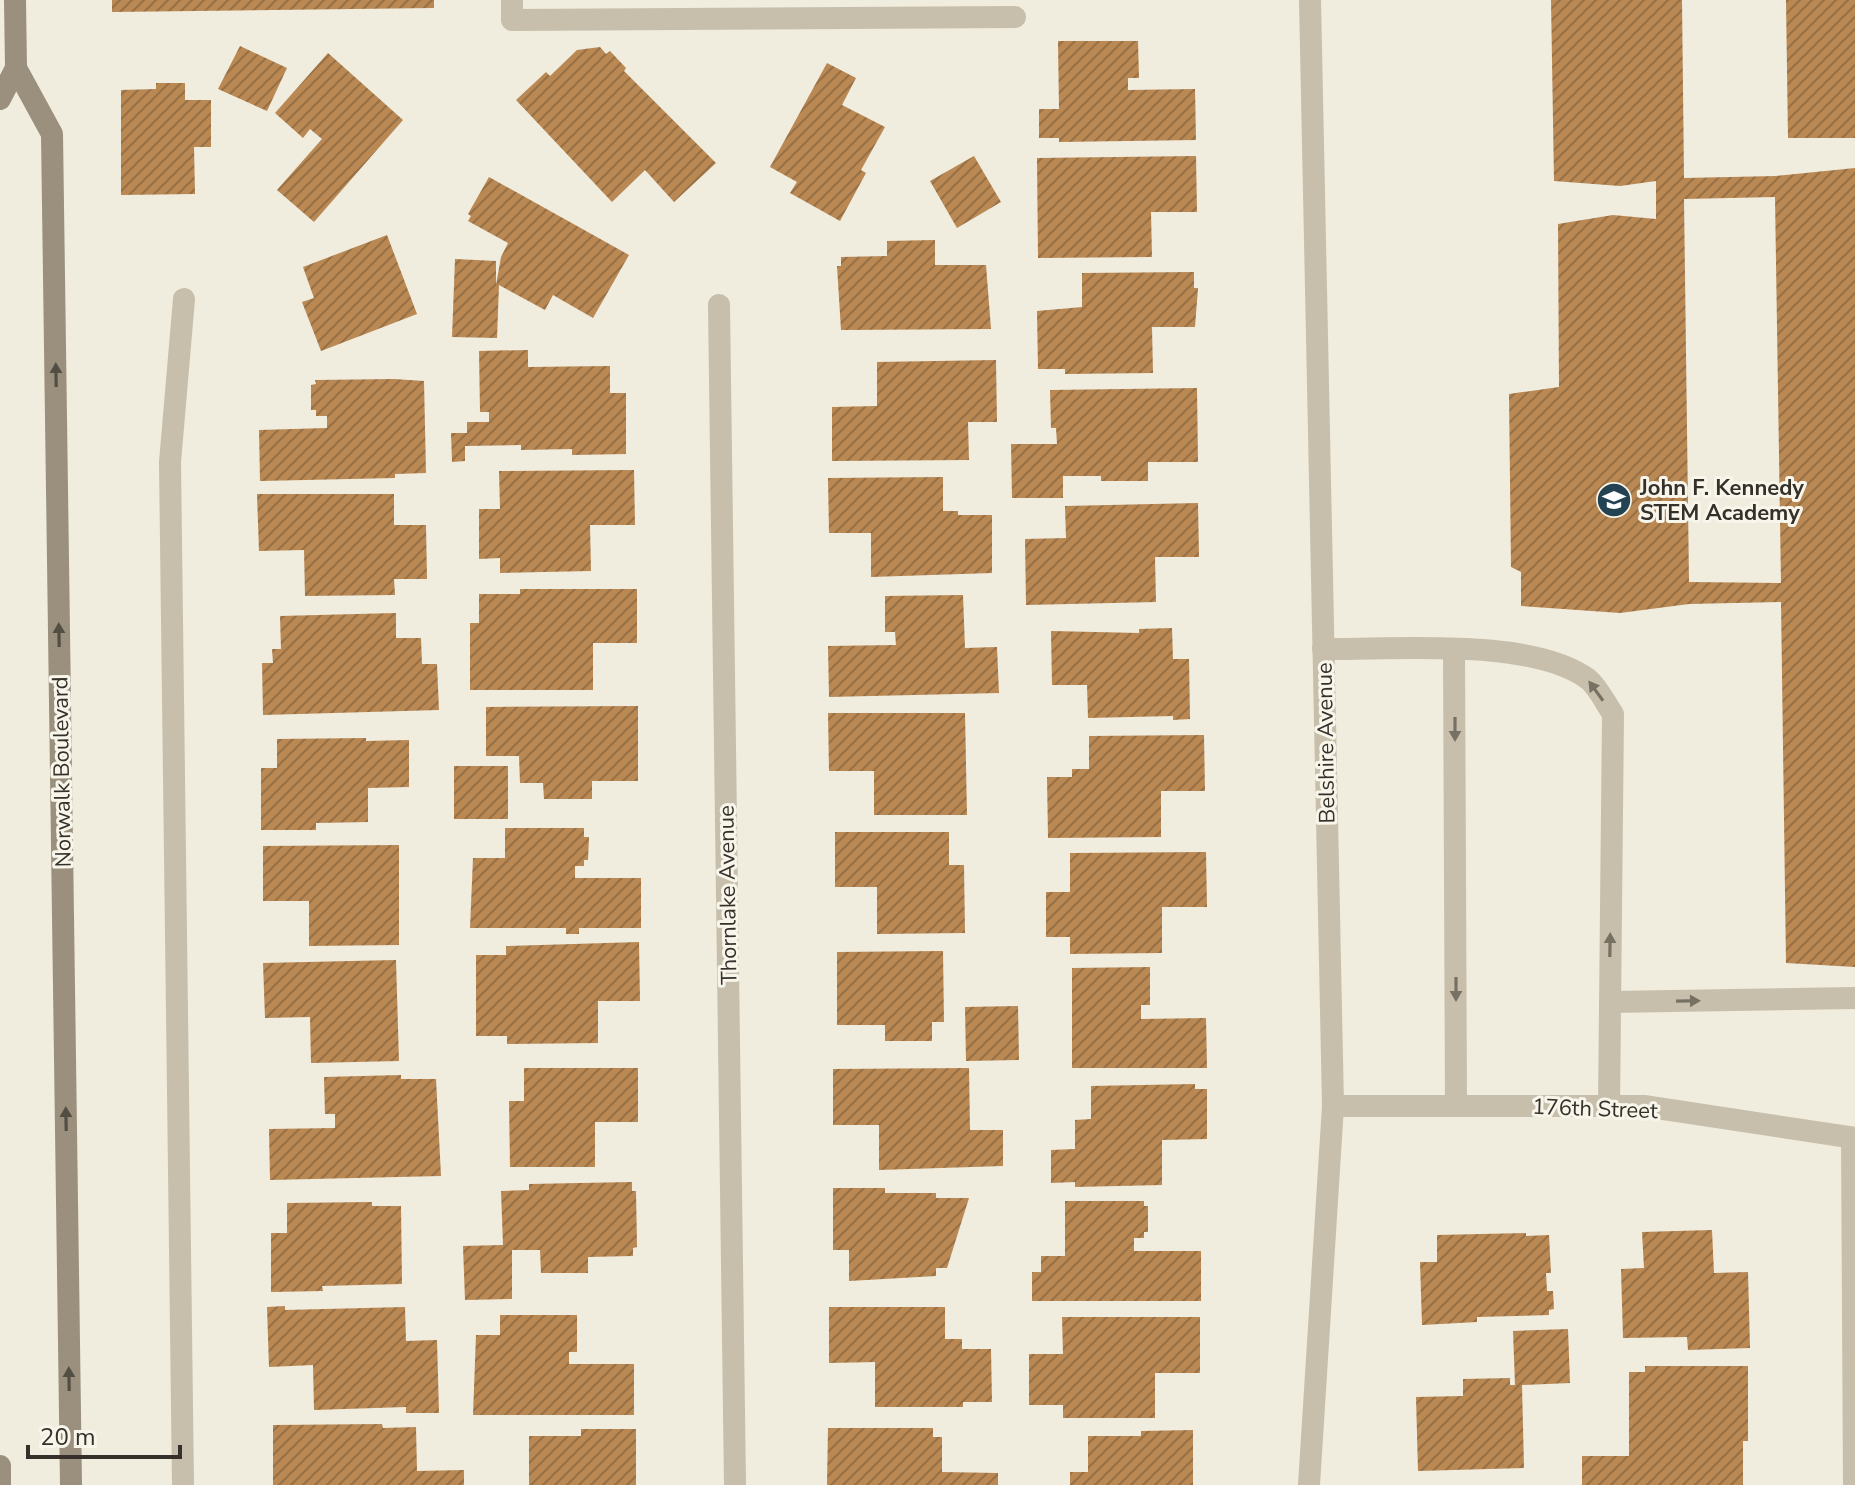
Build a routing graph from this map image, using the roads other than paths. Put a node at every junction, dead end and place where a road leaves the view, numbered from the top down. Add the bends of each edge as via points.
1 (15, 0) edge
2 (512, 0) edge
3 (1310, 0) edge
4 (1015, 17) dead end
5 (8, 68) edge
6 (0, 99) edge
7 (184, 299) dead end
8 (719, 305) dead end
9 (1323, 649) junction
10 (1454, 651) junction
11 (1855, 998) edge
12 (1610, 1002) junction
13 (1456, 1105) junction
14 (1333, 1106) junction
15 (1609, 1107) junction
16 (1853, 1138) edge
17 (0, 1466) edge
18 (0, 1485) edge
19 (71, 1485) edge
20 (183, 1485) edge
21 (735, 1485) edge
22 (1309, 1485) edge
23 (1854, 1485) edge

1 - 5 main road, Norwalk Boulevard
2 - 4 street via 512,20
3 - 9 street, Belshire Avenue
5 - 6 main road, Norwalk Boulevard
19 -> 5 main road, Norwalk Boulevard via 52,134
7 - 20 street via 170,462
8 - 21 street, Thornlake Avenue
9 - 10 street
9 - 14 street, Belshire Avenue
12 -> 10 street via 1613,714 1590,681 1555,662 1520,653
10 -> 13 street
12 -> 11 street
12 - 15 street
13 - 14 street, 176th Street
13 - 15 street, 176th Street
14 - 22 street, Belshire Avenue
15 - 16 street, 176th Street via 1644,1106
16 - 23 street
17 - 18 main road

